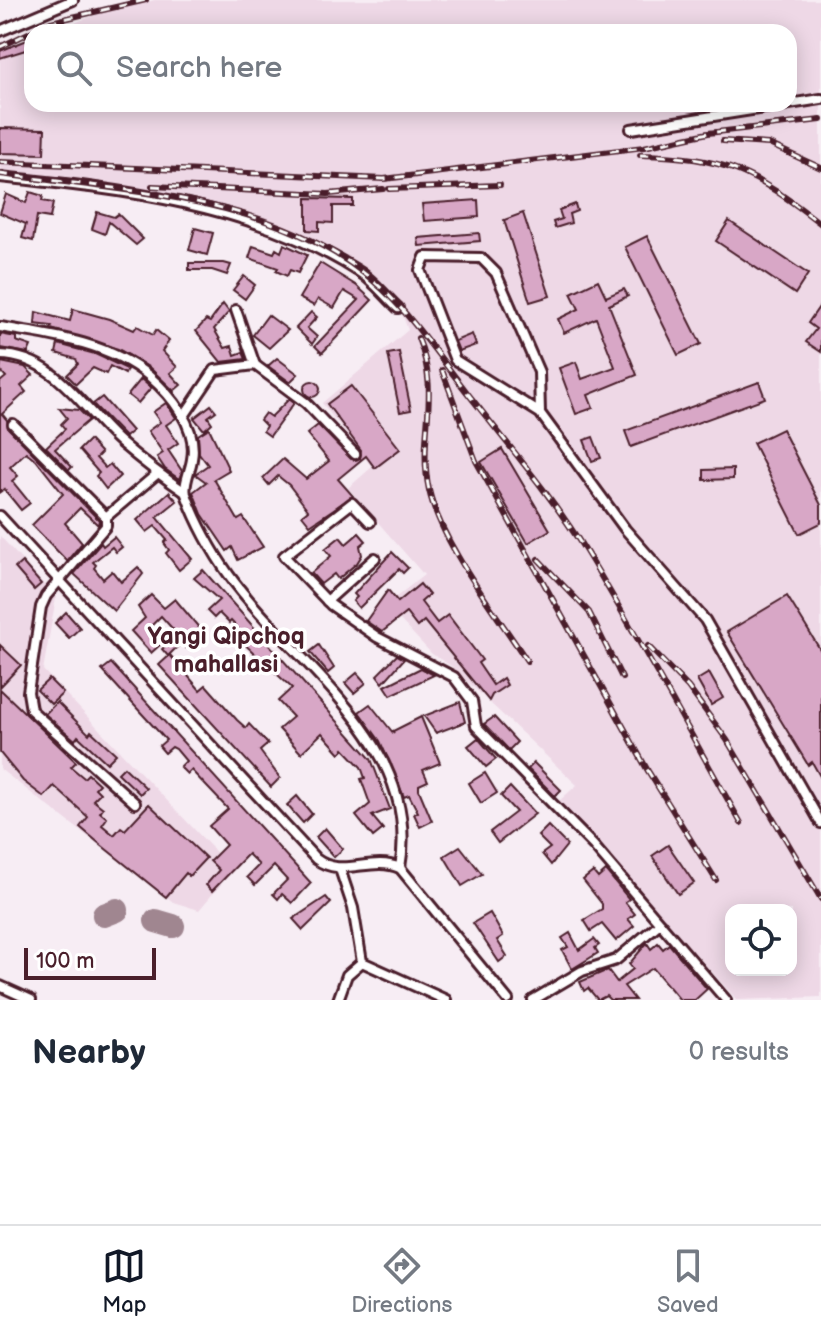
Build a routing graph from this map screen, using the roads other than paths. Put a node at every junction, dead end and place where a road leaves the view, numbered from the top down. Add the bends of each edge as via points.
1 (39, 0) edge
2 (73, 0) edge
3 (43, 12) junction
4 (0, 31) edge
5 (821, 99) edge
6 (797, 103) edge
7 (739, 112) edge
8 (631, 129) dead end
9 (0, 177) edge
10 (398, 308) dead end
11 (236, 310) dead end
12 (0, 327) edge
13 (0, 355) edge
14 (255, 365) junction
15 (540, 413) junction
16 (184, 416) junction
17 (13, 424) dead end
18 (355, 454) dead end
19 (158, 473) junction
20 (185, 492) junction
21 (0, 516) edge
22 (106, 517) junction
23 (370, 522) dead end
24 (375, 558) dead end
25 (59, 578) junction
26 (327, 601) junction
27 (135, 803) dead end
28 (821, 823) edge
29 (400, 868) junction
30 (340, 869) junction
31 (660, 923) junction
32 (362, 962) junction
33 (0, 986) edge
34 (31, 1000) edge
35 (338, 1000) edge
36 (446, 1000) edge
37 (508, 1000) edge
38 (533, 1000) edge
39 (726, 1000) edge

1 - 3 street
2 - 3 street
3 - 4 street
5 - 6 street
7 - 8 street
9 - 10 street via 201,206 294,236 361,272
11 - 14 street
12 - 16 street via 83,342 147,375
13 - 19 street via 57,375 121,443
14 - 16 street via 215,370
14 - 18 street via 306,403
15 - 15 street via 539,372 496,273 481,258 425,257 420,270 455,360
15 - 28 street via 625,529 705,620
16 - 20 street via 193,454
17 - 22 street
19 - 20 street
19 - 22 street
20 - 29 street via 230,577 386,763 404,818
21 - 25 street
22 - 25 street via 106,526
23 - 26 street via 352,503 284,556
24 - 26 street
25 - 27 street via 41,607 28,692 31,710
25 - 30 street via 311,854
26 - 31 street via 377,637 454,677 472,701 476,726 593,845
29 - 30 street via 376,862
29 - 37 street
30 - 32 street
31 - 38 street via 616,960 582,971
31 - 39 street
32 - 35 street via 347,975
32 - 36 street
33 - 34 street

